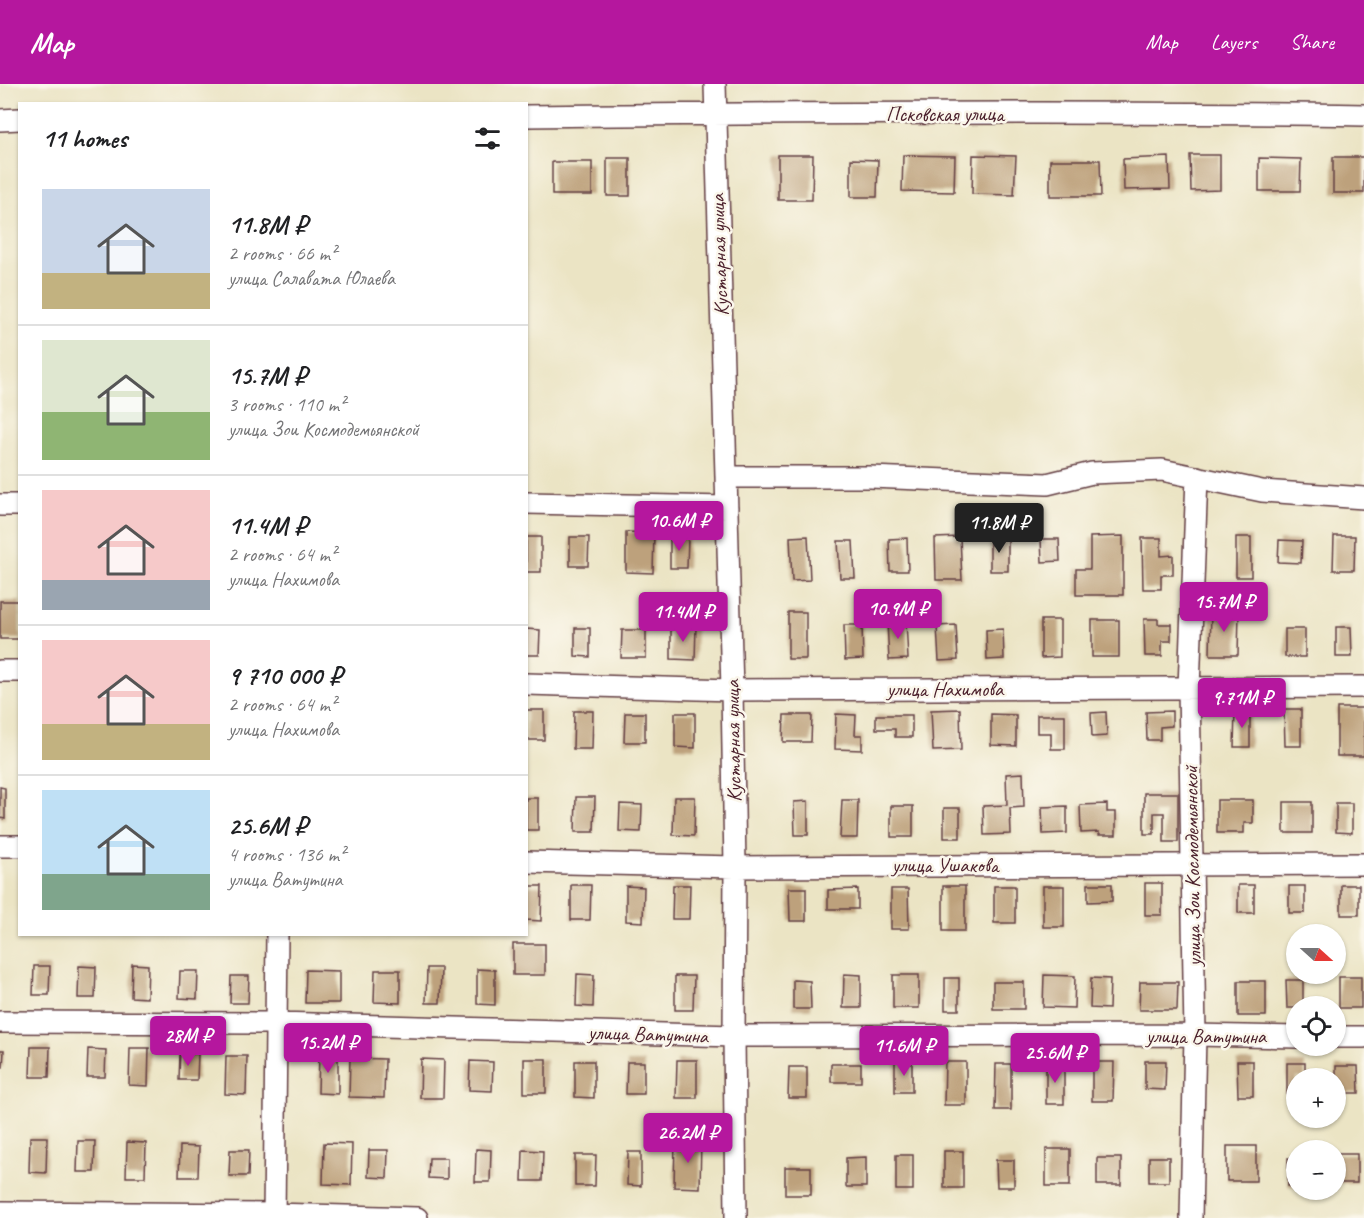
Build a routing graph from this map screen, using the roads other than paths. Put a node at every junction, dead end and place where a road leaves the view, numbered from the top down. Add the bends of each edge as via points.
1 (715, 84) edge
2 (716, 114) junction
3 (1364, 115) edge
4 (528, 116) edge
5 (18, 119) edge
6 (0, 120) edge
7 (726, 477) junction
8 (1197, 477) junction
9 (1364, 498) edge
10 (528, 503) edge
11 (0, 505) edge
12 (18, 505) edge
13 (727, 507) junction
14 (0, 670) edge
15 (18, 671) edge
16 (528, 684) edge
17 (1364, 687) edge
18 (1189, 688) junction
19 (732, 690) junction
20 (0, 846) edge
21 (18, 846) edge
22 (528, 862) edge
23 (1193, 864) junction
24 (1364, 864) edge
25 (735, 867) junction
26 (277, 936) edge
27 (0, 1022) edge
28 (277, 1023) junction
29 (1195, 1035) junction
30 (734, 1036) junction
31 (1286, 1036) edge
32 (1346, 1037) edge
33 (1364, 1037) edge
34 (0, 1212) edge
35 (274, 1216) edge
36 (417, 1218) edge
37 (736, 1218) edge
38 (1191, 1218) edge

1 - 2 street, Кустарная улица
2 - 3 street, Псковская улица
2 - 4 street, Псковская улица
2 - 7 street, Кустарная улица
5 - 6 street
7 - 8 street via 870,477 1047,484 1092,473 1162,470
7 - 13 street, Кустарная улица
8 - 9 street via 1262,492
8 - 18 street, улица Зои Космодемьянской
10 - 13 street
11 - 12 street
13 - 19 street, Кустарная улица
14 - 15 street
16 - 19 street, улица Нахимова
17 - 18 street, улица Нахимова
18 - 19 street, улица Нахимова
18 - 23 street, улица Зои Космодемьянской
19 - 25 street, Кустарная улица
20 - 21 street
22 - 25 street, улица Ушакова
23 - 24 street, улица Ушакова
23 - 25 street, улица Ушакова
23 - 29 street, улица Зои Космодемьянской
25 - 30 street, Кустарная улица
26 - 28 street
27 - 28 street, улица Ватутина
28 - 30 street, улица Ватутина
28 - 35 street
29 - 30 street, улица Ватутина
29 - 31 street, улица Ватутина
29 - 38 street, улица Зои Космодемьянской
30 - 37 street, Кустарная улица
32 - 33 street
34 - 35 street
35 - 36 street

